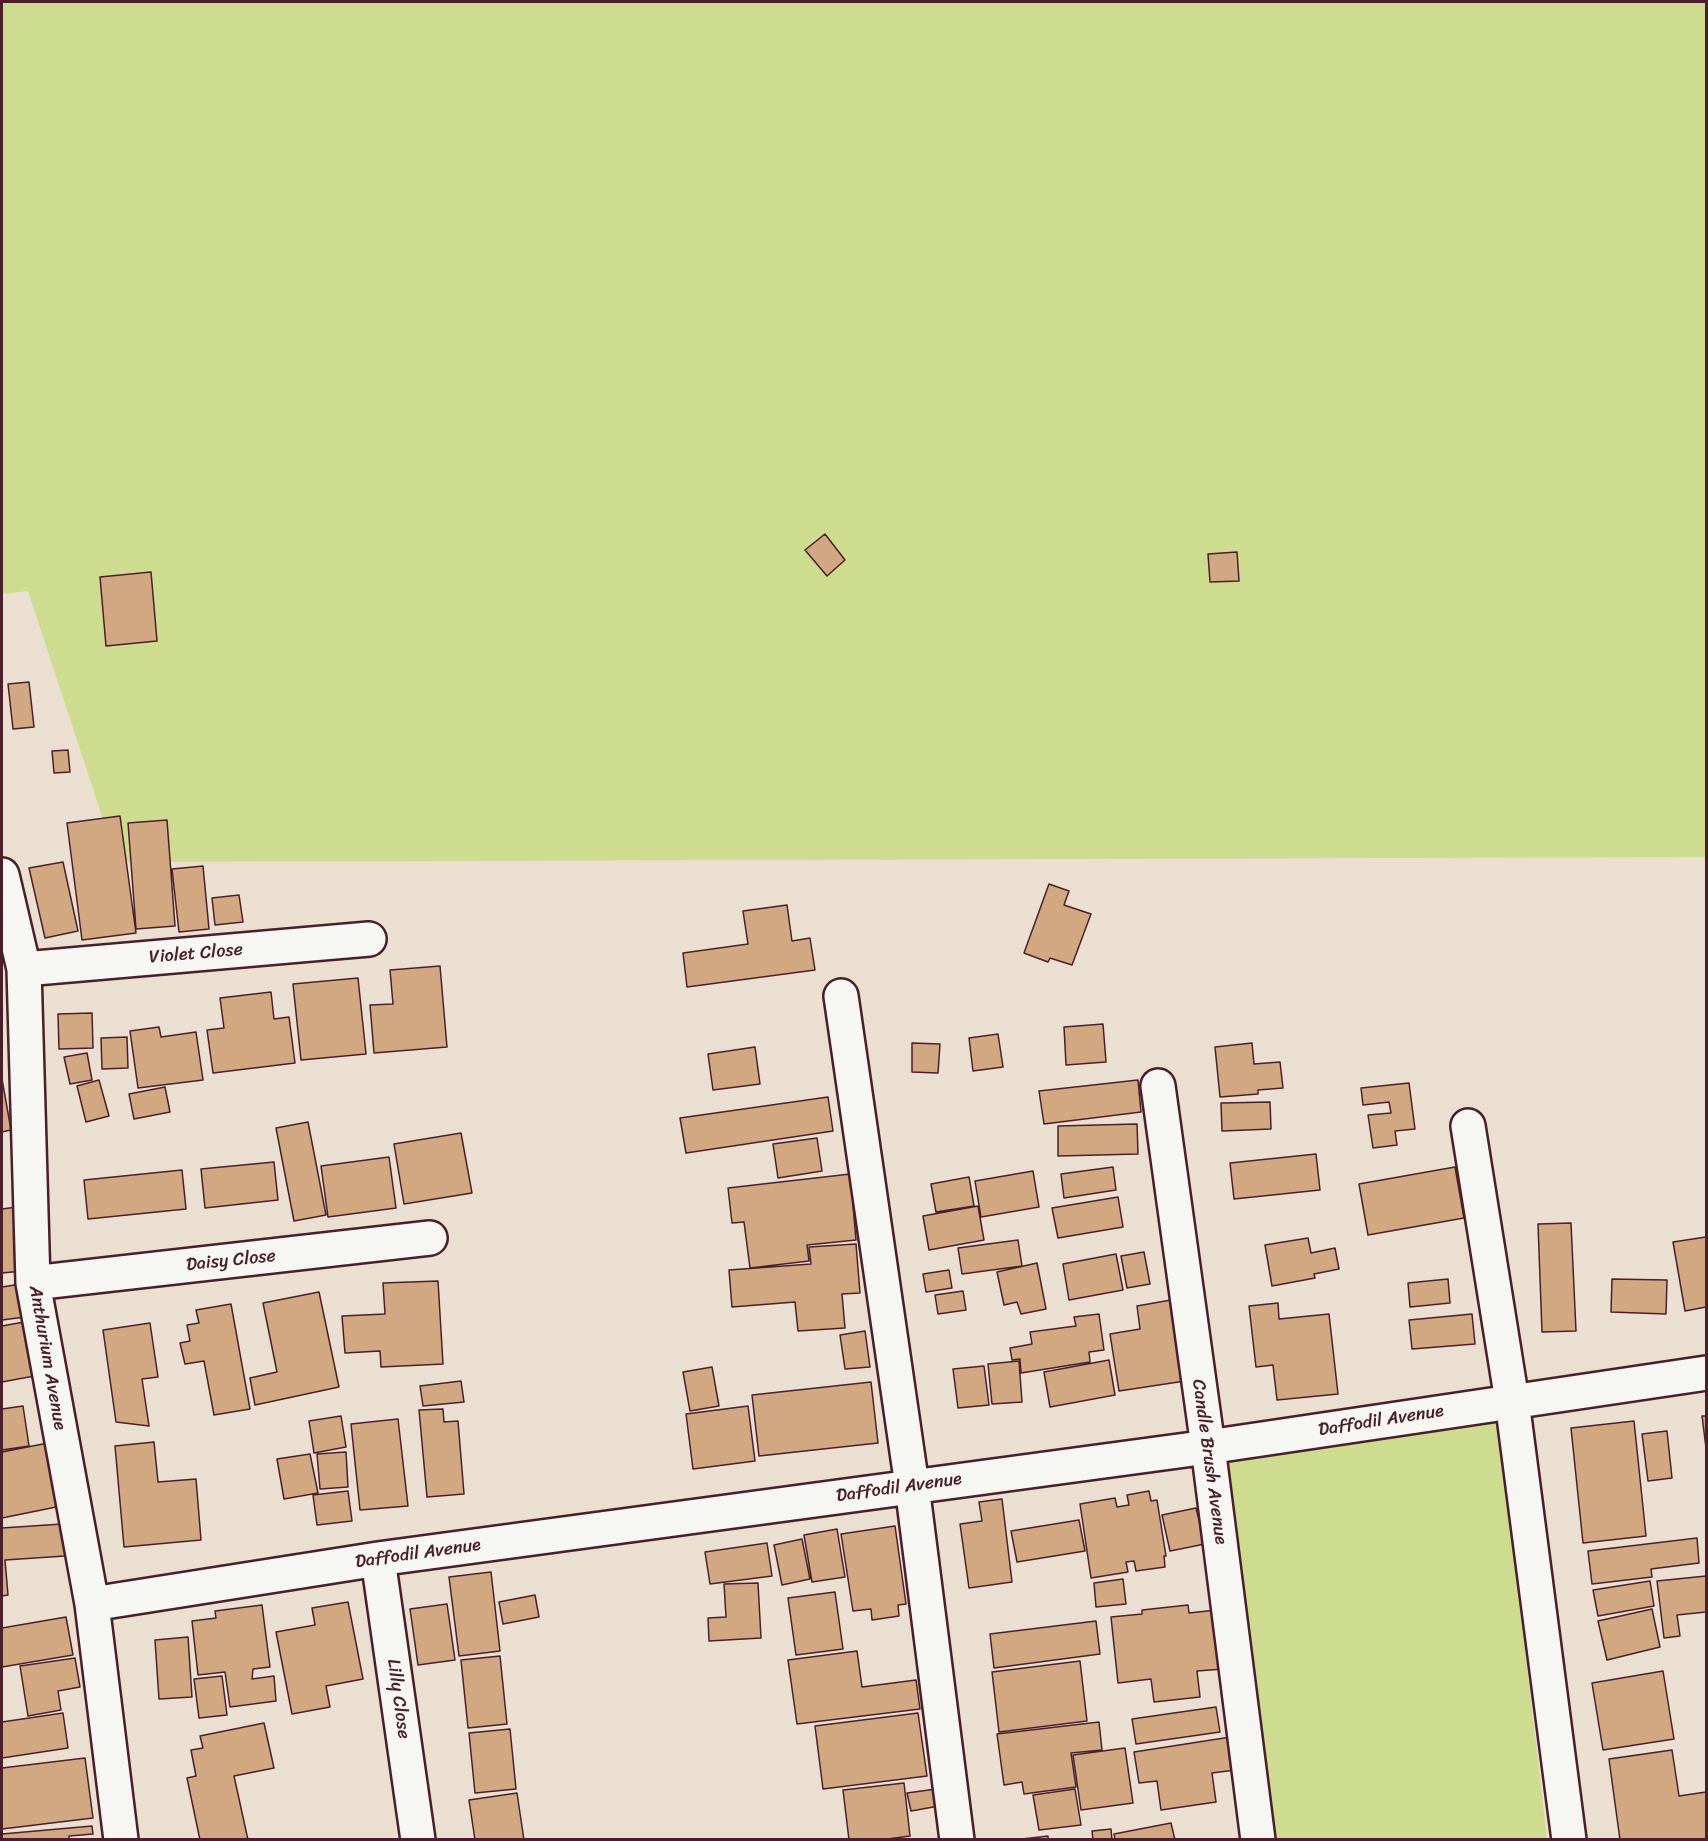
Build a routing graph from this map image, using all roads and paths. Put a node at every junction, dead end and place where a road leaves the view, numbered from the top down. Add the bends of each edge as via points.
1 (2, 875) edge
2 (369, 939) dead end
3 (24, 969) junction
4 (841, 996) dead end
5 (1158, 1086) dead end
6 (1468, 1126) dead end
7 (430, 1238) dead end
8 (33, 1283) junction
9 (1707, 1373) edge
10 (1512, 1401) junction
11 (1208, 1447) junction
12 (912, 1486) junction
13 (378, 1558) junction
14 (92, 1604) junction
15 (121, 1839) edge
16 (418, 1839) edge
17 (957, 1839) edge
18 (1258, 1839) edge
19 (1569, 1839) edge

1 - 3 street, Anthurium Avenue
2 - 3 street, Violet Close
3 - 8 street, Anthurium Avenue
4 - 12 street
5 - 11 street, Candle Brush Avenue
6 - 10 street
7 - 8 street, Daisy Close
8 - 14 street, Anthurium Avenue
9 - 10 street, Daffodil Avenue
10 - 11 street, Daffodil Avenue
10 - 19 street
11 - 12 street, Daffodil Avenue
11 - 18 street, Candle Brush Avenue
12 - 13 street, Daffodil Avenue
12 - 17 street
13 - 14 street, Daffodil Avenue
13 - 16 street, Lilly Close
14 - 15 street, Anthurium Avenue

